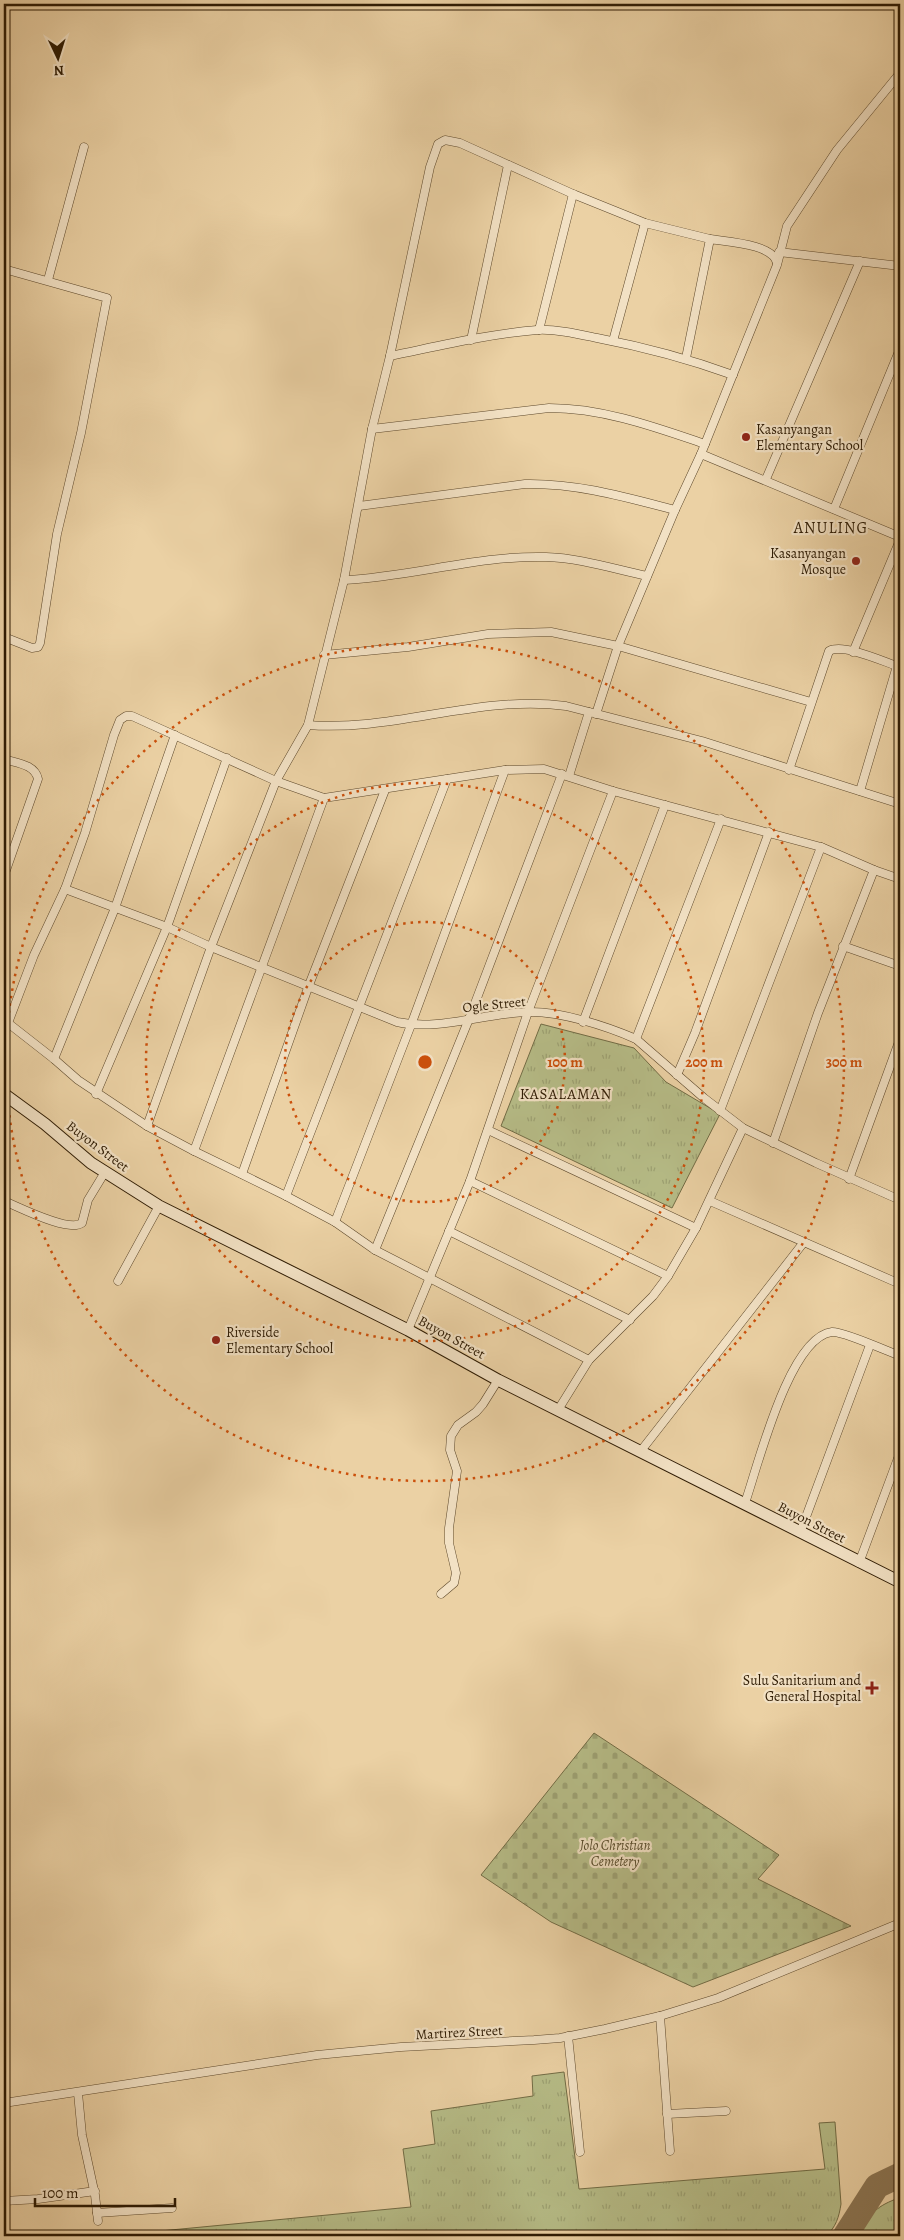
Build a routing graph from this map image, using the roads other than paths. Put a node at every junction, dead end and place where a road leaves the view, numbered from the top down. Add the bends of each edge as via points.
1 (900, 73) edge
2 (84, 147) dead end
3 (508, 166) junction
4 (573, 194) junction
5 (645, 223) junction
6 (710, 238) junction
7 (779, 252) junction
8 (860, 261) junction
9 (777, 265) junction
10 (900, 266) edge
11 (4, 269) edge
12 (48, 280) junction
13 (539, 330) junction
14 (471, 340) junction
15 (613, 341) junction
16 (900, 349) edge
17 (390, 356) junction
18 (686, 358) junction
19 (733, 375) junction
20 (372, 429) junction
21 (705, 444) junction
22 (701, 454) junction
23 (766, 479) junction
24 (359, 506) junction
25 (834, 509) junction
26 (675, 510) junction
27 (900, 539) edge
28 (647, 576) junction
29 (344, 580) junction
30 (4, 636) edge
31 (618, 646) junction
32 (854, 652) junction
33 (324, 655) junction
34 (899, 666) edge
35 (811, 702) junction
36 (592, 713) junction
37 (308, 725) junction
38 (174, 735) junction
39 (227, 758) junction
40 (4, 759) edge
41 (505, 770) junction
42 (789, 770) junction
43 (565, 775) junction
44 (447, 779) junction
45 (276, 781) junction
46 (385, 790) junction
47 (613, 791) junction
48 (860, 792) junction
49 (324, 798) junction
50 (900, 804) edge
51 (665, 805) junction
52 (721, 820) junction
53 (769, 832) junction
54 (821, 847) junction
55 (874, 870) junction
56 (4, 876) edge
57 (900, 879) edge
58 (65, 889) junction
59 (115, 908) junction
60 (168, 927) junction
61 (843, 946) junction
62 (211, 947) junction
63 (260, 966) junction
64 (900, 966) edge
65 (310, 985) junction
66 (358, 1005) junction
67 (528, 1012) junction
68 (469, 1019) junction
69 (583, 1022) junction
70 (411, 1025) junction
71 (6, 1026) edge
72 (636, 1039) junction
73 (900, 1040) edge
74 (54, 1059) junction
75 (677, 1075) junction
76 (4, 1094) edge
77 (96, 1094) junction
78 (720, 1111) junction
79 (147, 1126) junction
80 (743, 1128) junction
81 (488, 1130) junction
82 (773, 1143) junction
83 (194, 1151) junction
84 (105, 1172) junction
85 (242, 1174) junction
86 (849, 1178) junction
87 (470, 1181) junction
88 (286, 1196) junction
89 (900, 1200) edge
90 (4, 1201) edge
91 (710, 1201) junction
92 (159, 1206) junction
93 (335, 1222) junction
94 (696, 1228) junction
95 (449, 1231) junction
96 (804, 1242) junction
97 (375, 1250) junction
98 (668, 1276) junction
99 (431, 1278) junction
100 (118, 1281) dead end
101 (900, 1284) edge
102 (630, 1320) junction
103 (408, 1330) junction
104 (870, 1345) junction
105 (900, 1356) edge
106 (589, 1360) junction
107 (498, 1380) junction
108 (558, 1410) junction
109 (640, 1452) junction
110 (900, 1453) edge
111 (744, 1502) junction
112 (800, 1532) junction
113 (859, 1563) junction
114 (900, 1582) edge
115 (441, 1594) dead end
116 (900, 1923) edge
117 (660, 2016) junction
118 (568, 2036) junction
119 (78, 2093) junction
120 (4, 2103) edge
121 (726, 2111) dead end
122 (667, 2114) junction
123 (670, 2151) dead end
124 (580, 2152) dead end
125 (94, 2191) junction
126 (4, 2201) edge
127 (172, 2208) dead end

1 - 7 street via 837,150 807,194 787,226
2 - 12 street
3 - 4 street
3 - 14 street
3 - 17 street via 451,141 438,144 430,167
4 - 5 street
4 - 13 street
5 - 6 street
5 - 15 street
6 - 9 street via 767,250
6 - 18 street
7 - 8 street
7 - 9 street
8 - 10 street
8 - 23 street
9 - 19 street
11 - 12 street
12 - 30 street via 107,298 81,434 57,534 40,643 32,648
13 - 14 street
13 - 15 street
14 - 17 street
15 - 18 street
16 - 25 street
17 - 20 street
18 - 19 street
19 - 21 street
20 - 21 street via 566,408 640,422
20 - 24 street
21 - 22 street
22 - 23 street
22 - 26 street
23 - 25 street
24 - 26 street via 551,483 592,489
24 - 29 street
25 - 27 street
26 - 28 street
27 - 32 street
28 - 29 street via 562,558 529,557
28 - 31 street
29 - 33 street
31 - 33 street via 550,632 511,632
31 - 35 street
31 - 36 street
32 - 34 street
32 - 35 street via 837,648 828,652
33 - 37 street
34 - 48 street
35 - 42 street
36 - 37 street via 566,706 532,703 363,725
36 - 42 street via 702,741
36 - 43 street
37 - 45 street
38 - 39 street
38 - 58 street via 132,716 120,720
38 - 59 street
39 - 45 street
39 - 60 street
40 - 56 street via 29,767 38,779
41 - 43 street via 544,770
41 - 44 street
41 - 70 street
42 - 48 street
43 - 47 street
43 - 68 street
44 - 46 street
44 - 66 street
45 - 49 street
45 - 62 street
46 - 49 street
46 - 65 street
47 - 51 street
47 - 67 street
48 - 50 street
49 - 63 street
51 - 52 street
51 - 69 street
52 - 53 street
52 - 72 street
53 - 54 street
53 - 75 street
54 - 55 street
54 - 78 street
55 - 57 street
55 - 61 street
58 - 59 street, Ogle Street
58 - 71 street
59 - 60 street, Ogle Street
59 - 74 street
60 - 62 street, Ogle Street
60 - 77 street
61 - 64 street
61 - 82 street
62 - 63 street, Ogle Street
62 - 79 street
63 - 65 street, Ogle Street
63 - 83 street
65 - 66 street, Ogle Street
65 - 85 street
66 - 70 street, Ogle Street
66 - 88 street
67 - 68 street, Ogle Street
67 - 69 street, Ogle Street
67 - 81 street
68 - 70 street, Ogle Street
68 - 97 street
69 - 72 street, Ogle Street
70 - 93 street
71 - 74 street
72 - 75 street, Ogle Street
73 - 86 street
74 - 77 street
75 - 78 street, Ogle Street
76 - 84 main road, Buyon Street
77 - 79 street
78 - 80 street, Ogle Street
79 - 83 street
80 - 82 street, Ogle Street
80 - 91 street
81 - 87 street
81 - 94 street
82 - 86 street, Ogle Street
83 - 85 street
84 - 90 street via 94,1188 79,1225 72,1226 40,1216
84 - 92 main road, Buyon Street
85 - 88 street
86 - 89 street, Ogle Street
87 - 95 street
87 - 98 street
88 - 93 street
91 - 94 street
91 - 96 street
92 - 100 street
92 - 103 main road, Buyon Street
93 - 97 street
94 - 98 street
95 - 99 street
95 - 102 street
96 - 101 street
96 - 109 street
97 - 99 street
98 - 102 street
99 - 103 street
99 - 106 street
102 - 106 street
103 - 107 main road, Buyon Street
104 - 105 street
104 - 111 street via 835,1332 820,1337 803,1356 777,1405
104 - 112 street
106 - 108 street
107 - 108 main road, Buyon Street
107 - 115 street via 483,1404 458,1425 451,1436 450,1450 457,1471 449,1534 456,1574 454,1583
108 - 109 main road, Buyon Street
109 - 111 main road, Buyon Street
110 - 113 street
111 - 112 main road, Buyon Street
112 - 113 main road, Buyon Street
113 - 114 main road, Buyon Street
116 - 117 street, Martirez Street via 718,1998
117 - 118 street, Martirez Street
117 - 122 street
118 - 119 street, Martirez Street via 317,2055
118 - 124 street
119 - 120 street, Martirez Street
119 - 125 street via 82,2135
121 - 122 street
122 - 123 street
125 - 126 street
125 - 127 street via 98,2217

